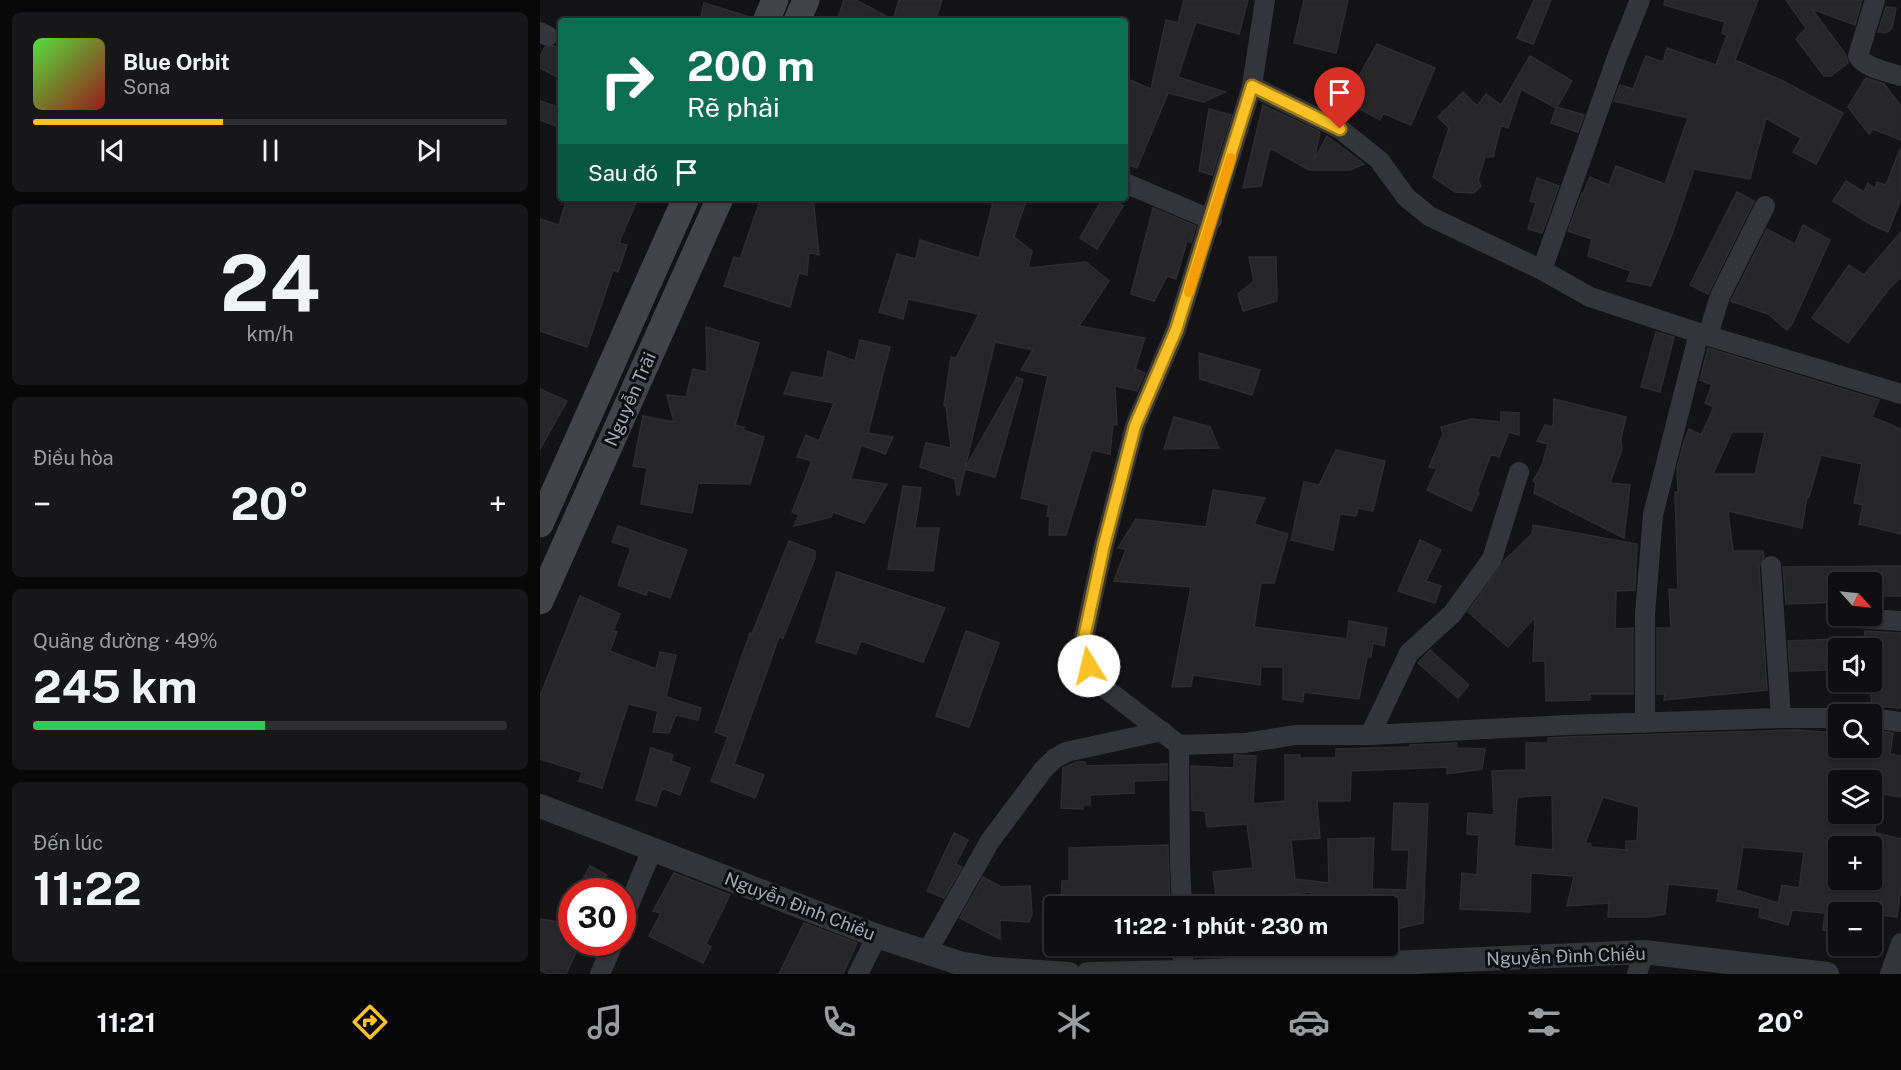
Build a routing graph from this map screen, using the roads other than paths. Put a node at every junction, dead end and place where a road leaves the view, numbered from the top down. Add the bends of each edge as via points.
1 (775, 0) edge
2 (806, 0) edge
3 (1265, 0) edge
4 (1640, 0) edge
5 (1875, 0) edge
6 (767, 18) edge
7 (798, 18) edge
8 (1901, 76) edge
9 (1252, 86) junction
10 (1128, 184) edge
11 (686, 201) edge
12 (719, 201) edge
13 (1765, 206) dead end
14 (1212, 220) junction
15 (1542, 270) junction
16 (1704, 334) junction
17 (1901, 394) edge
18 (1519, 471) dead end
19 (540, 524) edge
20 (1771, 566) dead end
21 (540, 601) edge
22 (1882, 620) edge
23 (1901, 621) edge
24 (1781, 718) junction
25 (1828, 718) edge
26 (1882, 719) edge
27 (1901, 722) edge
28 (1645, 723) junction
29 (1162, 731) junction
30 (1370, 735) junction
31 (1179, 745) junction
32 (540, 806) edge
33 (652, 850) junction
34 (636, 888) edge
35 (1182, 896) edge
36 (877, 936) junction
37 (1901, 943) edge
38 (927, 952) junction
39 (608, 956) edge
40 (1183, 956) edge
41 (1641, 963) edge
42 (993, 971) edge
43 (1183, 972) junction
44 (1237, 972) edge
45 (600, 974) edge
46 (858, 974) edge
47 (1069, 974) edge
48 (1088, 974) edge
49 (1827, 974) edge
50 (1890, 974) edge

1 - 6 main road
2 - 7 main road
3 - 9 street
4 - 15 street
5 - 8 street via 1858,56 1868,64
9 - 14 street
9 - 15 street via 1340,129 1379,160 1406,197 1429,216
10 - 14 street
11 - 19 main road, Nguyễn Trãi
12 - 21 main road, Nguyễn Trãi
13 - 16 street
14 - 29 street via 1176,330 1135,426 1084,638 1089,666 1106,689
15 - 16 street via 1590,297
16 - 17 street
16 - 28 street via 1653,514 1645,614
18 - 30 street via 1492,559 1452,614 1409,653
20 - 24 street
22 - 23 street
24 - 25 street
24 - 28 street
26 - 27 street
28 - 30 street
29 - 31 street
29 - 38 street via 1066,752 1042,770 990,841
30 - 31 street via 1295,735 1245,743
31 - 35 street
32 - 33 street, Nguyễn Đình Chiểu
33 - 34 street
33 - 36 street, Nguyễn Đình Chiểu
36 - 38 street, Nguyễn Đình Chiểu
36 - 46 street
37 - 50 street
38 - 42 street, Nguyễn Đình Chiểu
39 - 45 street
40 - 43 street
41 - 44 street, Nguyễn Đình Chiểu
41 - 49 street, Nguyễn Đình Chiểu
42 - 47 street, Nguyễn Đình Chiểu
43 - 44 street, Nguyễn Đình Chiểu
43 - 48 street, Nguyễn Đình Chiểu

